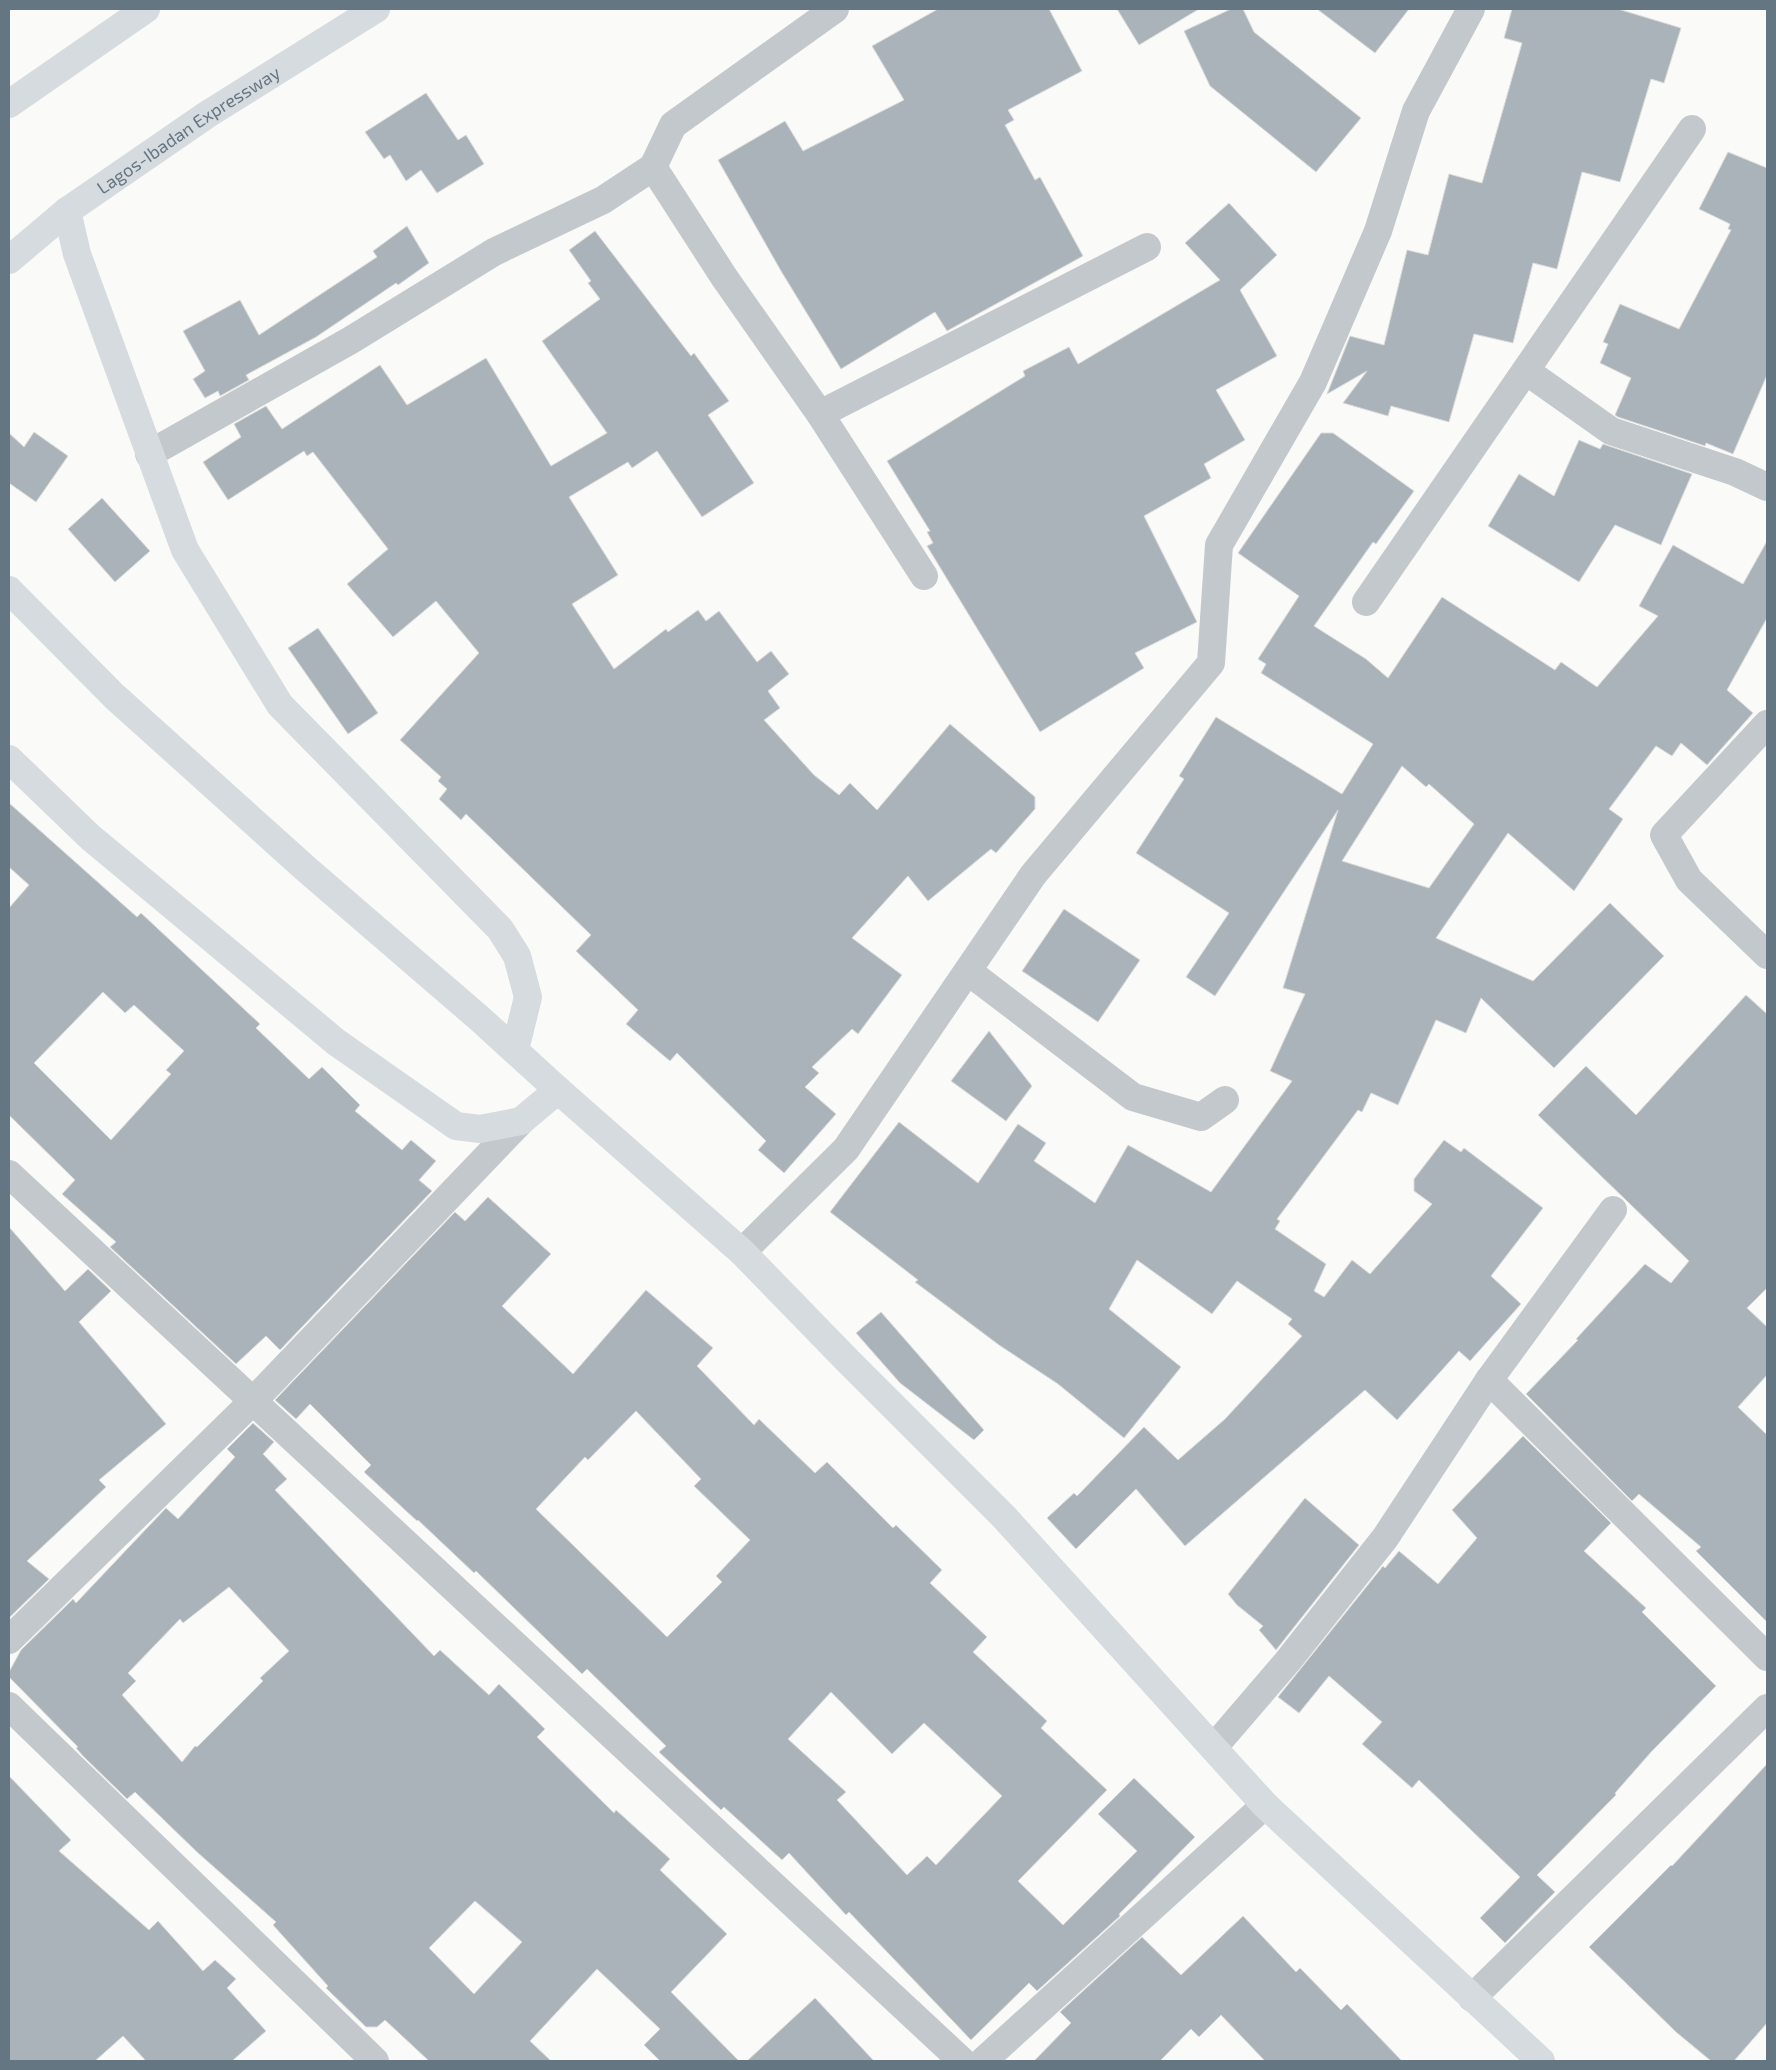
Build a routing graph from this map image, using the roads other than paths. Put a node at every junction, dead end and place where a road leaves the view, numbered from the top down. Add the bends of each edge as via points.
1 (146, 9) edge
2 (376, 9) edge
3 (835, 9) edge
4 (1471, 9) edge
5 (9, 104) edge
6 (1692, 129) dead end
7 (653, 167) junction
8 (67, 211) junction
9 (1147, 247) dead end
10 (9, 260) edge
11 (1526, 371) junction
12 (820, 414) junction
13 (149, 454) junction
14 (1767, 487) edge
15 (924, 576) dead end
16 (9, 590) edge
17 (1366, 602) dead end
18 (1767, 724) edge
19 (9, 759) edge
20 (1767, 955) edge
21 (969, 972) junction
22 (515, 1050) junction
23 (558, 1090) junction
24 (1225, 1100) dead end
25 (522, 1122) junction
26 (9, 1174) edge
27 (1613, 1210) dead end
28 (742, 1252) junction
29 (1490, 1380) junction
30 (252, 1402) junction
31 (9, 1640) edge
32 (1767, 1657) edge
33 (9, 1706) edge
34 (1767, 1708) edge
35 (1214, 1747) junction
36 (1265, 1805) junction
37 (1472, 1998) junction
38 (375, 2061) edge
39 (962, 2061) edge
40 (983, 2061) edge
41 (1541, 2061) edge

1 - 5 main road
2 - 8 main road, Lagos-Ibadan Expressway via 208,114
3 - 7 street via 673,125
4 - 21 street via 1416,110 1378,231 1312,382 1219,544 1211,663 1033,875
6 - 11 street
7 - 12 street via 724,278
7 - 13 street via 603,200 494,252 351,340
8 - 10 main road, Lagos-Ibadan Expressway
8 - 13 main road via 77,254
9 - 12 street
11 - 14 street via 1611,431 1735,472
11 - 17 street
12 - 15 street
13 - 22 main road via 184,550 280,705 500,929 517,956 528,997
16 - 22 main road via 114,696 305,868
18 - 20 street via 1664,835 1689,880
19 - 25 main road via 90,837 336,1042 456,1126 480,1129
21 - 24 street via 1133,1098 1201,1117
21 - 28 street via 846,1149
22 - 23 main road
23 - 25 main road
23 - 28 main road
25 - 30 street
26 - 30 street
27 - 29 street
28 - 35 main road via 1005,1518
29 - 32 street
29 - 35 street via 1385,1538 1287,1662
30 - 31 street
30 - 39 street
33 - 38 street
34 - 37 street
35 - 36 main road
36 - 37 main road
36 - 40 street
37 - 41 main road

